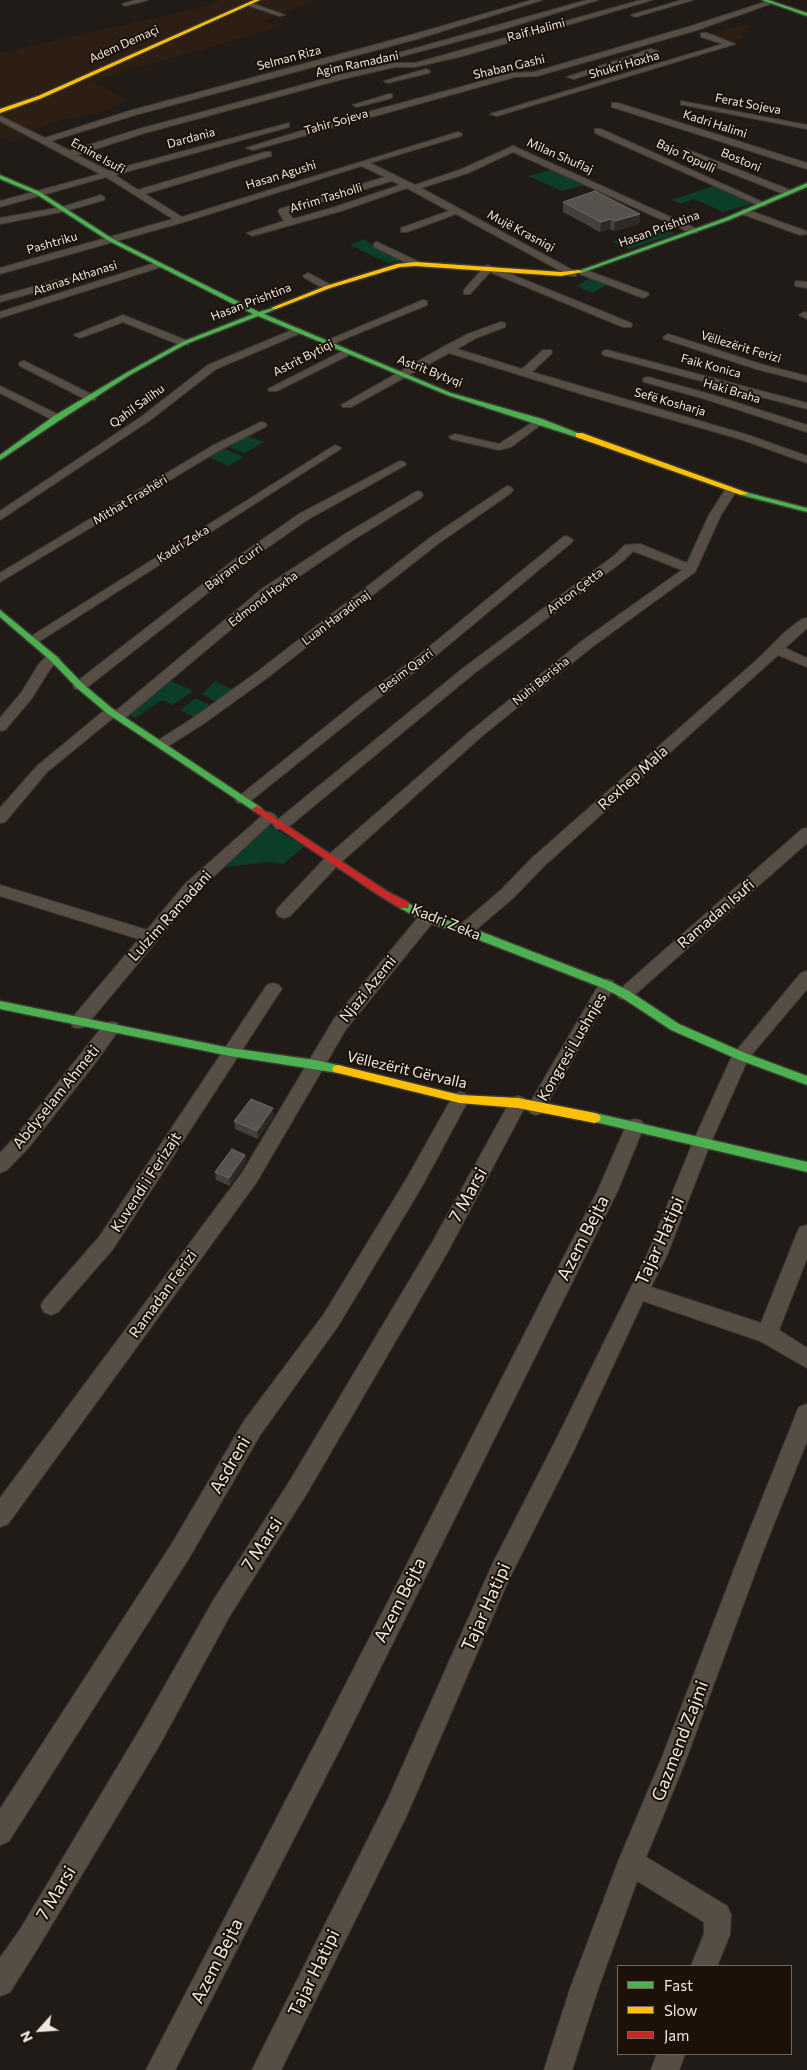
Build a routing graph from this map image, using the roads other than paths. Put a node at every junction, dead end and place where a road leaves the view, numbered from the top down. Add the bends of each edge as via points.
1 (145, 0) edge
2 (539, 0) edge
3 (595, 0) edge
4 (649, 0) edge
5 (690, 0) edge
6 (254, 2) edge
7 (126, 4) dead end
8 (768, 5) edge
9 (281, 15) dead end
10 (807, 15) edge
11 (631, 16) dead end
12 (723, 30) dead end
13 (704, 35) junction
14 (695, 38) dead end
15 (666, 47) dead end
16 (510, 49) dead end
17 (374, 60) dead end
18 (345, 67) dead end
19 (358, 74) junction
20 (534, 74) junction
21 (571, 77) dead end
22 (388, 81) dead end
23 (389, 96) dead end
24 (474, 96) dead end
25 (684, 103) dead end
26 (615, 105) dead end
27 (345, 109) dead end
28 (0, 112) edge
29 (494, 114) dead end
30 (0, 118) edge
31 (291, 124) dead end
32 (807, 127) edge
33 (598, 131) dead end
34 (458, 134) dead end
35 (44, 141) junction
36 (250, 148) dead end
37 (278, 151) dead end
38 (686, 152) dead end
39 (70, 154) junction
40 (362, 164) junction
41 (807, 166) edge
42 (107, 174) junction
43 (0, 177) edge
44 (392, 178) junction
45 (807, 185) edge
46 (411, 186) junction
47 (787, 192) junction
48 (38, 193) junction
49 (137, 193) junction
50 (101, 198) dead end
51 (0, 204) edge
52 (762, 204) junction
53 (63, 209) junction
54 (456, 211) junction
55 (777, 211) dead end
56 (744, 212) junction
57 (180, 220) junction
58 (0, 221) edge
59 (292, 222) junction
60 (404, 230) dead end
61 (694, 231) junction
62 (252, 233) dead end
63 (803, 234) dead end
64 (111, 240) junction
65 (377, 245) dead end
66 (416, 264) junction
67 (158, 265) junction
68 (488, 268) junction
69 (0, 271) edge
70 (578, 273) junction
71 (308, 276) dead end
72 (68, 280) dead end
73 (328, 288) junction
74 (467, 292) dead end
75 (644, 295) dead end
76 (0, 299) edge
77 (423, 304) dead end
78 (258, 314) junction
79 (0, 315) edge
80 (501, 325) dead end
81 (627, 325) dead end
82 (297, 332) junction
83 (79, 335) dead end
84 (668, 337) dead end
85 (184, 343) junction
86 (326, 343) junction
87 (448, 349) junction
88 (347, 352) junction
89 (548, 352) dead end
90 (607, 353) dead end
91 (24, 364) dead end
92 (525, 372) junction
93 (402, 375) junction
94 (807, 379) edge
95 (648, 380) dead end
96 (0, 389) edge
97 (272, 389) dead end
98 (91, 398) junction
99 (347, 405) dead end
100 (807, 406) edge
101 (58, 418) junction
102 (539, 421) junction
103 (261, 425) dead end
104 (807, 429) edge
105 (455, 437) dead end
106 (335, 448) dead end
107 (0, 458) edge
108 (807, 460) edge
109 (400, 464) dead end
110 (507, 490) dead end
111 (731, 490) junction
112 (417, 495) dead end
113 (807, 510) edge
114 (0, 516) edge
115 (567, 540) dead end
116 (691, 569) junction
117 (0, 578) edge
118 (0, 613) edge
119 (807, 622) edge
120 (32, 640) junction
121 (776, 649) junction
122 (53, 658) junction
123 (807, 663) edge
124 (467, 672) joint
125 (80, 686) junction
126 (115, 714) junction
127 (0, 727) edge
128 (162, 744) junction
129 (243, 800) junction
130 (0, 818) edge
131 (275, 821) junction
132 (807, 832) edge
133 (332, 861) junction
134 (0, 890) edge
135 (284, 912) dead end
136 (427, 918) junction
137 (465, 930) junction
138 (151, 937) junction
139 (807, 977) edge
140 (607, 985) junction
141 (273, 989) dead end
142 (625, 994) junction
143 (0, 1005) edge
144 (79, 1022) junction
145 (110, 1028) junction
146 (230, 1052) junction
147 (741, 1056) junction
148 (315, 1064) junction
149 (807, 1081) edge
150 (460, 1099) junction
151 (527, 1106) junction
152 (635, 1126) junction
153 (702, 1142) junction
154 (0, 1166) edge
155 (807, 1167) edge
156 (807, 1233) edge
157 (638, 1290) junction
158 (52, 1306) dead end
159 (767, 1334) junction
160 (807, 1359) edge
161 (807, 1414) edge
162 (0, 1516) edge
163 (0, 1832) edge
164 (631, 1862) junction
165 (704, 1965) edge
166 (0, 1982) edge
167 (671, 2055) edge
168 (160, 2070) edge
169 (266, 2070) edge
170 (558, 2070) edge
171 (664, 2070) edge

1 - 7 street
2 - 35 street, Selman Riza via 132,113
3 - 17 street
4 - 19 street, Agim Ramadani via 460,54
5 - 11 street
6 - 9 street
6 - 28 street, Adem Demaçi
8 - 10 street
8 - 20 street, Shaban Gashi
12 - 13 street
13 - 14 street
13 - 29 street, Shukri Hoxha via 731,44
15 - 21 street, Shukri Hoxha
16 - 22 street, Raif Halimi
18 - 19 street
19 - 39 street, Agim Ramadani via 142,130
20 - 24 street via 538,77
20 - 36 street, Shaban Gashi via 516,75
23 - 27 street
25 - 32 street, Ferat Sojeva
26 - 41 street, Kadri Halimi
30 - 35 street, Emine Isufi
31 - 42 street, Dardania
33 - 52 street, Bajo Topulli
34 - 40 street, Hasan Agushi
35 - 39 street, Emine Isufi
37 - 49 street
38 - 47 street, Bostoni
39 - 42 street, Emine Isufi
40 - 44 street, Mujë Krasniqi
40 - 57 street, Hasan Agushi
42 - 48 street, Dardania
42 - 49 street, Emine Isufi
43 - 48 street, Astrit Bytyqi
44 - 46 street, Mujë Krasniqi
44 - 59 street via 283,211
45 - 47 street, Hasan Prishtina
46 - 54 street, Mujë Krasniqi
46 - 59 street, Afrim Tasholli
46 - 61 street, Milan Shuflaj via 465,171 513,149
47 - 52 street, Hasan Prishtina
48 - 51 street, Dardania
48 - 53 street, Astrit Bytyqi
49 - 57 street, Emine Isufi
50 - 53 street
52 - 55 street
52 - 56 street, Hasan Prishtina
53 - 58 street
53 - 64 street, Astrit Bytyqi
54 - 60 street
54 - 70 street, Mujë Krasniqi
56 - 61 street, Hasan Prishtina
56 - 63 street
57 - 64 street, Hasan Agushi
59 - 62 street, Afrim Tasholli
61 - 70 street, Hasan Prishtina
64 - 67 street, Astrit Bytyqi
64 - 69 street, Pashtriku
65 - 66 street, Hasan Prishtina
66 - 68 street, Hasan Prishtina
66 - 73 street, Hasan Prishtina via 379,270
67 - 78 street, Astrit Bytyqi
67 - 79 street, Atanas Athanasi
68 - 70 street, Hasan Prishtina
68 - 74 street
68 - 81 street, Hasan Prishtina
70 - 75 street, Hasan Prishtina
71 - 73 street, Hasan Prishtina
72 - 76 street
73 - 78 street, Hasan Prishtina
77 - 86 street
78 - 82 street, Astrit Bytyqi
78 - 85 street, Hasan Prishtina
80 - 87 street
82 - 86 street, Astrit Bytyqi
82 - 114 street, Qahil Salihu via 212,367 145,419
83 - 85 street via 123,318
84 - 94 street, Vëllezërit Ferizi
85 - 98 street, Hasan Prishtina
86 - 88 street, Astrit Bytyqi
87 - 92 street, Sefë Kosharja
87 - 93 street
88 - 93 street, Astrit Bytyqi
88 - 97 street, Astrit Bytiqi
89 - 92 street
90 - 100 street, Faik Konica
91 - 98 street
92 - 108 street, Sefë Kosharja via 744,437
93 - 99 street
93 - 102 street, Astrit Bytyqi via 450,394
95 - 104 street, Haki Braha
96 - 101 street
98 - 101 street, Hasan Prishtina
101 - 107 street, Hasan Prishtina
102 - 105 street via 507,445 499,447
102 - 111 street, Astrit Bytyqi
103 - 117 street, Mithat Frashëri via 216,448
106 - 120 street, Kadri Zeka
109 - 125 street, Bajram Curri via 303,517 247,556
110 - 128 street, Luan Haradinaj via 435,540 262,675
111 - 113 street, Astrit Bytyqi
111 - 116 street via 715,515
112 - 126 street, Edmond Hoxha via 268,592
115 - 129 street, Besim Qarri via 423,659
116 - 124 street, Anton Çetta via 629,548
116 - 133 street, Nuhi Berisha via 594,639 477,733
118 - 120 street, Kadri Zeka
119 - 121 street, Rexhep Mala
120 - 122 street, Kadri Zeka
121 - 123 street
121 - 137 street, Rexhep Mala
122 - 125 street, Kadri Zeka
122 - 127 street
124 - 131 street, Lulzim Ramadani
125 - 126 street, Kadri Zeka
126 - 128 street, Kadri Zeka
126 - 130 street via 42,769
128 - 129 street, Kadri Zeka
129 - 131 street, Kadri Zeka
131 - 133 street, Kadri Zeka
131 - 138 street, Lulzim Ramadani via 192,887
132 - 142 street, Ramadan Isufi
133 - 135 street, Nuhi Berisha
133 - 136 street, Kadri Zeka
134 - 138 street
136 - 137 street, Kadri Zeka
136 - 148 street, Njazi Azemi via 340,1024
137 - 140 street, Kadri Zeka
138 - 144 street, Lulzim Ramadani
139 - 147 street, Tajar Hatipi
140 - 142 street, Kadri Zeka
140 - 151 street, Kongresi Lushnjes
141 - 146 street, Kuvendi i Ferizajt
142 - 147 street, Kadri Zeka via 675,1027
143 - 144 street, Vëllezërit Gërvalla
144 - 145 street, Vëllezërit Gërvalla
145 - 146 street, Vëllezërit Gërvalla
145 - 154 street, Abdyselam Ahmeti
146 - 148 street, Vëllezërit Gërvalla
146 - 158 street, Kuvendi i Ferizajt via 106,1242
147 - 149 street, Kadri Zeka
147 - 153 street, Tajar Hatipi
148 - 150 street, Vëllezërit Gërvalla
148 - 162 street, Ramadan Ferizi via 250,1178
150 - 151 street, Vëllezërit Gërvalla
150 - 163 street, Asdreni via 414,1183 331,1320 252,1428 181,1550
151 - 152 street, Vëllezërit Gërvalla
151 - 166 street, 7 Marsi via 221,1609 150,1735
152 - 153 street, Vëllezërit Gërvalla
152 - 168 street, Azem Bejta via 608,1190 334,1734
153 - 155 street, Vëllezërit Gërvalla
153 - 157 street, Tajar Hatipi via 657,1255
156 - 159 street
157 - 159 street
157 - 169 street, Tajar Hatipi via 501,1572 397,1808
159 - 160 street
161 - 164 street, Gazmend Zajmi via 673,1762
164 - 165 street via 718,1915 717,1934
164 - 170 street, Gazmend Zajmi
167 - 171 street

